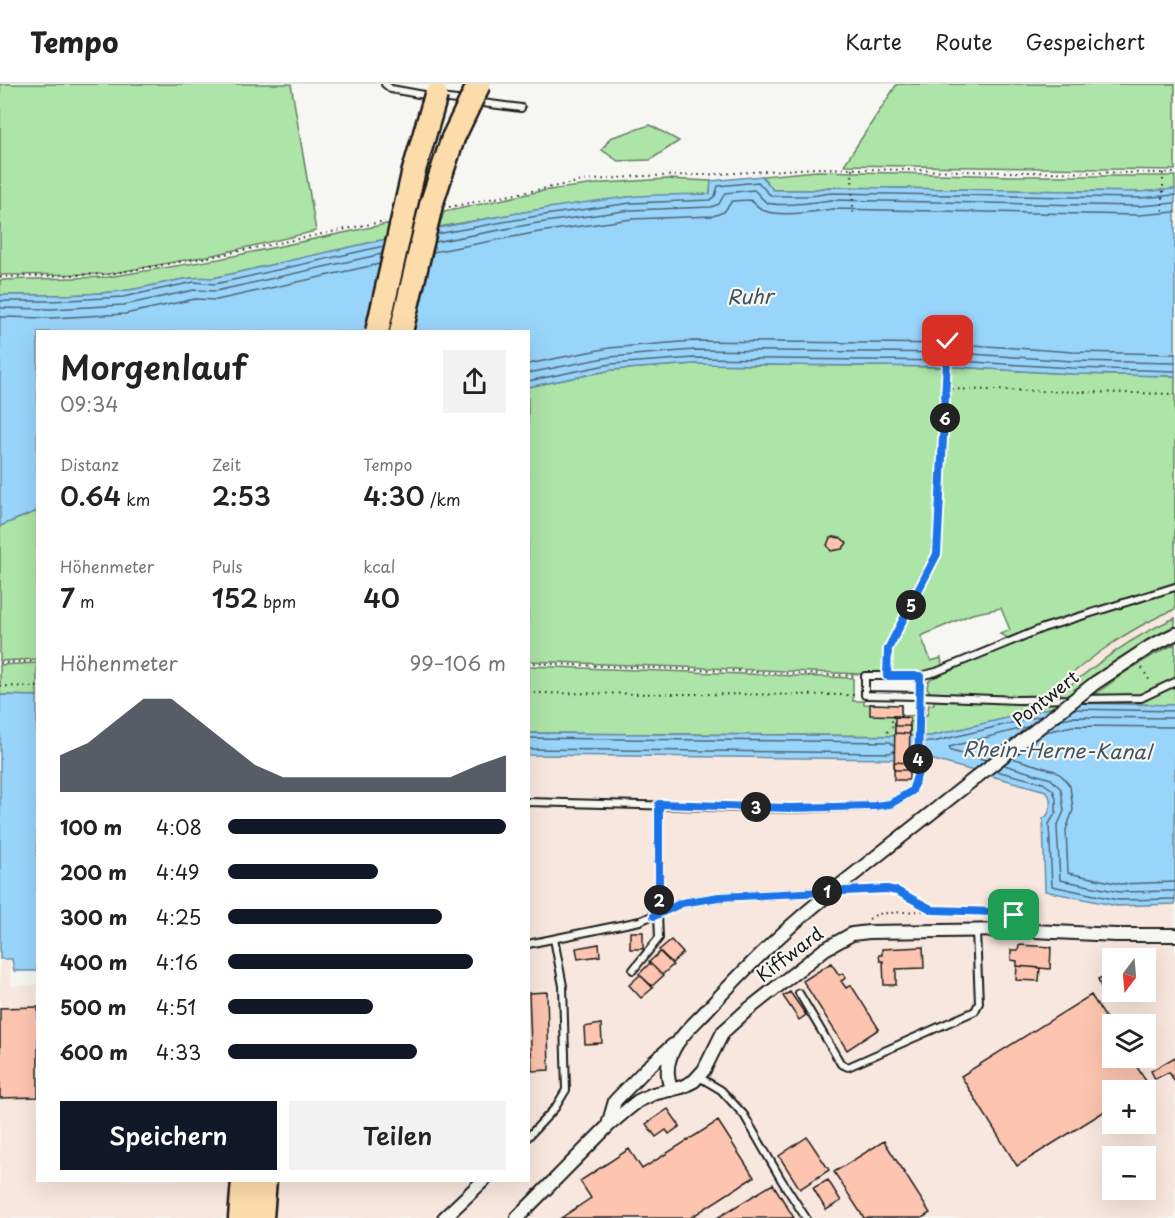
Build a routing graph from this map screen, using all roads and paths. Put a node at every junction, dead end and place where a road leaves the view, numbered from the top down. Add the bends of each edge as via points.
1 (385, 84) edge
2 (467, 84) edge
3 (479, 84) edge
4 (437, 88) edge
5 (521, 108) dead end
6 (453, 138) junction
7 (815, 168) dead end
8 (852, 169) junction
9 (1163, 173) junction
10 (1175, 173) edge
11 (1163, 211) dead end
12 (853, 214) dead end
13 (377, 330) edge
14 (401, 330) edge
15 (948, 341) dead end
16 (946, 389) junction
17 (1175, 394) edge
18 (1175, 587) edge
19 (1175, 634) edge
20 (36, 661) edge
21 (0, 663) edge
22 (530, 663) edge
23 (1143, 668) dead end
24 (865, 676) junction
25 (887, 676) junction
26 (920, 676) junction
27 (1175, 682) edge
28 (0, 686) edge
29 (36, 687) edge
30 (1155, 691) junction
31 (530, 693) edge
32 (865, 695) junction
33 (920, 696) junction
34 (919, 717) junction
35 (887, 732) dead end
36 (530, 802) edge
37 (659, 804) junction
38 (856, 890) joint
39 (933, 910) junction
40 (656, 915) junction
41 (976, 930) junction
42 (1047, 932) junction
43 (852, 934) junction
44 (1175, 935) edge
45 (554, 939) junction
46 (530, 944) edge
47 (633, 970) dead end
48 (799, 993) dead end
49 (679, 1041) junction
50 (698, 1076) junction
51 (671, 1090) junction
52 (608, 1126) junction
53 (530, 1135) edge
54 (243, 1182) edge
55 (265, 1182) edge
56 (482, 1182) edge
57 (240, 1218) edge
58 (262, 1218) edge
59 (444, 1218) edge
60 (517, 1218) edge
61 (806, 1218) edge

1 - 5 lane via 411,94
2 - 6 highway, bridge
3 - 6 highway, bridge
4 - 13 highway, bridge
6 - 14 highway, bridge via 428,213
7 - 8 path
8 - 9 path
8 - 12 path
9 - 10 path
9 - 11 path
15 - 16 path
16 - 17 path
16 - 25 path via 937,554 888,649
18 - 26 lane via 1043,628
19 - 49 street, Pontwert, bridge via 1095,683 819,902 751,963
20 - 21 path
22 - 24 path
23 - 30 path
24 - 25 lane
24 - 32 lane
25 - 26 lane
26 - 33 lane
27 - 30 lane
28 - 29 path
30 - 33 lane via 1141,698 1017,700
31 - 32 path
32 - 33 lane
33 - 34 lane
34 - 35 path via 892,717 892,727
34 - 37 lane via 918,773 912,791 890,804 790,808
36 - 37 lane
37 - 40 lane
38 - 39 path via 897,891
38 - 40 lane via 719,897 682,903
39 - 42 path via 996,912 1042,920 1048,925
39 - 43 path via 877,914 858,925
40 - 45 lane
40 - 47 lane via 659,938
41 - 42 street, Kiffward
41 - 43 street, Kiffward
41 - 48 lane via 980,1003 975,1011 848,1067 841,1064
42 - 44 street, Kiffward
43 - 50 street, Kiffward via 825,949 732,1022
45 - 46 lane
45 - 53 lane via 563,986 566,1090
49 - 51 street, Pontwert via 668,1068
49 - 52 street, Pontwert via 615,1101
50 - 51 street
50 - 61 lane via 721,1090 744,1115
51 - 52 street via 638,1101
52 - 60 street
54 - 57 highway
55 - 58 highway
56 - 59 street

